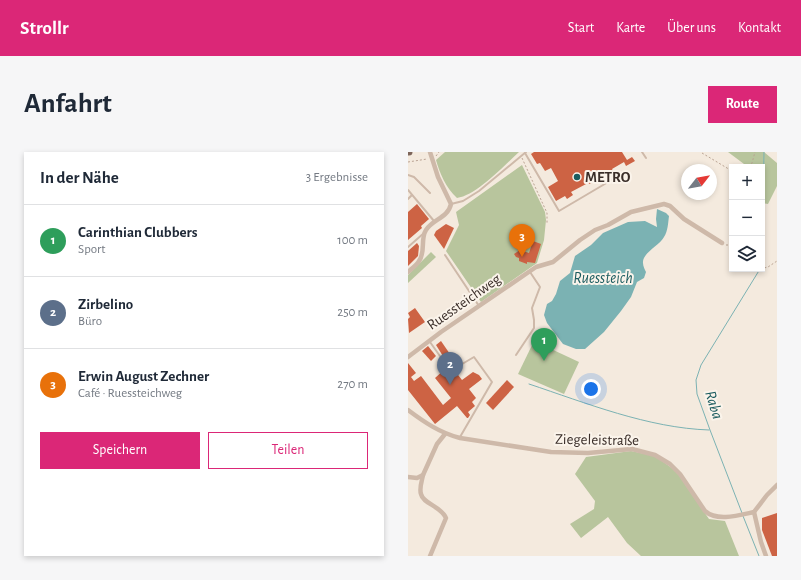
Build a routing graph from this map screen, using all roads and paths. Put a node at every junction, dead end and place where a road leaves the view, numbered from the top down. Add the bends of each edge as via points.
1 (439, 152) edge
2 (642, 152) edge
3 (755, 152) edge
4 (526, 153) edge
5 (702, 153) dead end
6 (431, 155) edge
7 (521, 156) junction
8 (646, 158) dead end
9 (408, 162) edge
10 (751, 164) edge
11 (729, 169) edge
12 (408, 175) edge
13 (620, 175) dead end
14 (408, 190) edge
15 (430, 193) dead end
16 (412, 196) junction
17 (408, 199) edge
18 (451, 204) junction
19 (434, 222) junction
20 (547, 223) dead end
21 (424, 232) junction
22 (722, 243) joint
23 (729, 246) edge
24 (408, 247) edge
25 (445, 255) dead end
26 (777, 262) edge
27 (765, 268) edge
28 (530, 270) junction
29 (408, 272) edge
30 (479, 306) junction
31 (429, 341) junction
32 (516, 355) dead end
33 (408, 357) edge
34 (408, 410) edge
35 (445, 434) junction
36 (460, 438) junction
37 (423, 475) junction
38 (408, 477) edge
39 (777, 485) edge
40 (754, 512) junction
41 (430, 556) edge
42 (766, 556) edge

1 - 6 path via 436,156
2 - 8 lane
3 - 10 path
4 - 7 lane
4 - 13 lane via 559,211
5 - 11 path
6 - 9 path
6 - 18 street
7 - 18 lane via 479,191 463,201
7 - 20 path via 547,213
12 - 15 lane via 414,177
14 - 16 lane
16 - 17 lane
16 - 19 lane
18 - 19 street via 447,213
19 - 21 street
21 - 24 lane
21 - 29 street via 420,260
22 - 23 path
22 - 28 street, Ruessteichweg via 684,220 670,206 664,204 631,212 595,230 553,262
25 - 30 lane
26 - 27 path
28 - 30 street, Ruessteichweg
28 - 32 lane via 540,286 532,308 535,325
30 - 31 street, Ruessteichweg
31 - 33 street, Ruessteichweg
31 - 36 lane via 447,366 457,367 474,357 492,382
34 - 35 street, Ziegeleistraße
35 - 36 street, Ziegeleistraße
35 - 37 street via 437,444
36 - 40 street, Ziegeleistraße via 551,452 588,453 632,449 655,454 680,474 709,515
37 - 38 street via 416,478
37 - 41 street via 421,496 442,511 446,518
39 - 40 street
40 - 42 street

